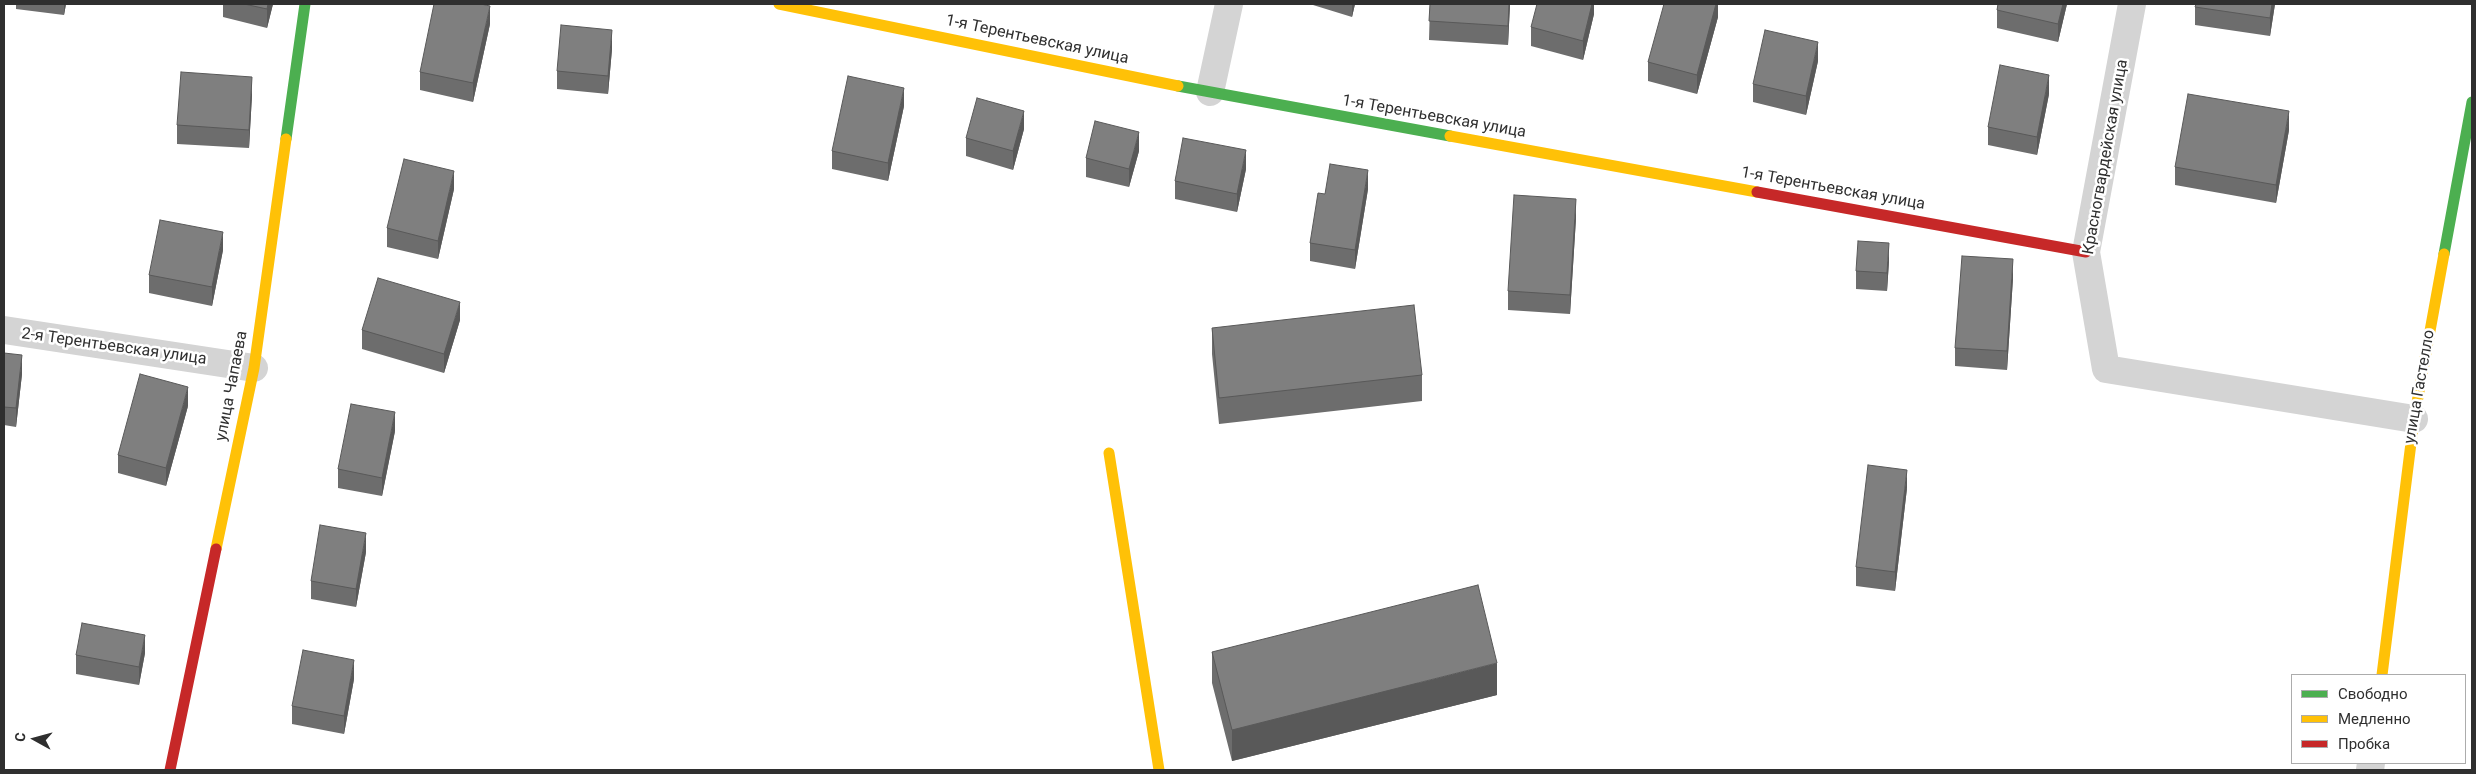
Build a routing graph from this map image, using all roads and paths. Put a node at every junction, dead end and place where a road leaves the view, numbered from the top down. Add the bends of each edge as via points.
1 (305, 4) edge
2 (779, 4) edge
3 (1229, 4) edge
4 (2132, 4) edge
5 (1210, 92) junction
6 (2472, 102) edge
7 (2086, 252) junction
8 (4, 330) edge
9 (254, 368) junction
10 (2414, 418) junction
11 (1109, 452) dead end
12 (2382, 674) edge
13 (170, 770) edge
14 (1160, 770) edge

1 - 9 street, улица Чапаева
2 - 5 street, 1-я Терентьевская улица
3 - 5 street
4 - 7 street, Красногвардейская улица
5 - 7 street, 1-я Терентьевская улица
6 - 10 street, улица Гастелло
7 - 10 street, Красногвардейская улица via 2106,369
8 - 9 street, 2-я Терентьевская улица
9 - 13 street, улица Чапаева
10 - 12 street, улица Гастелло
11 - 14 street

